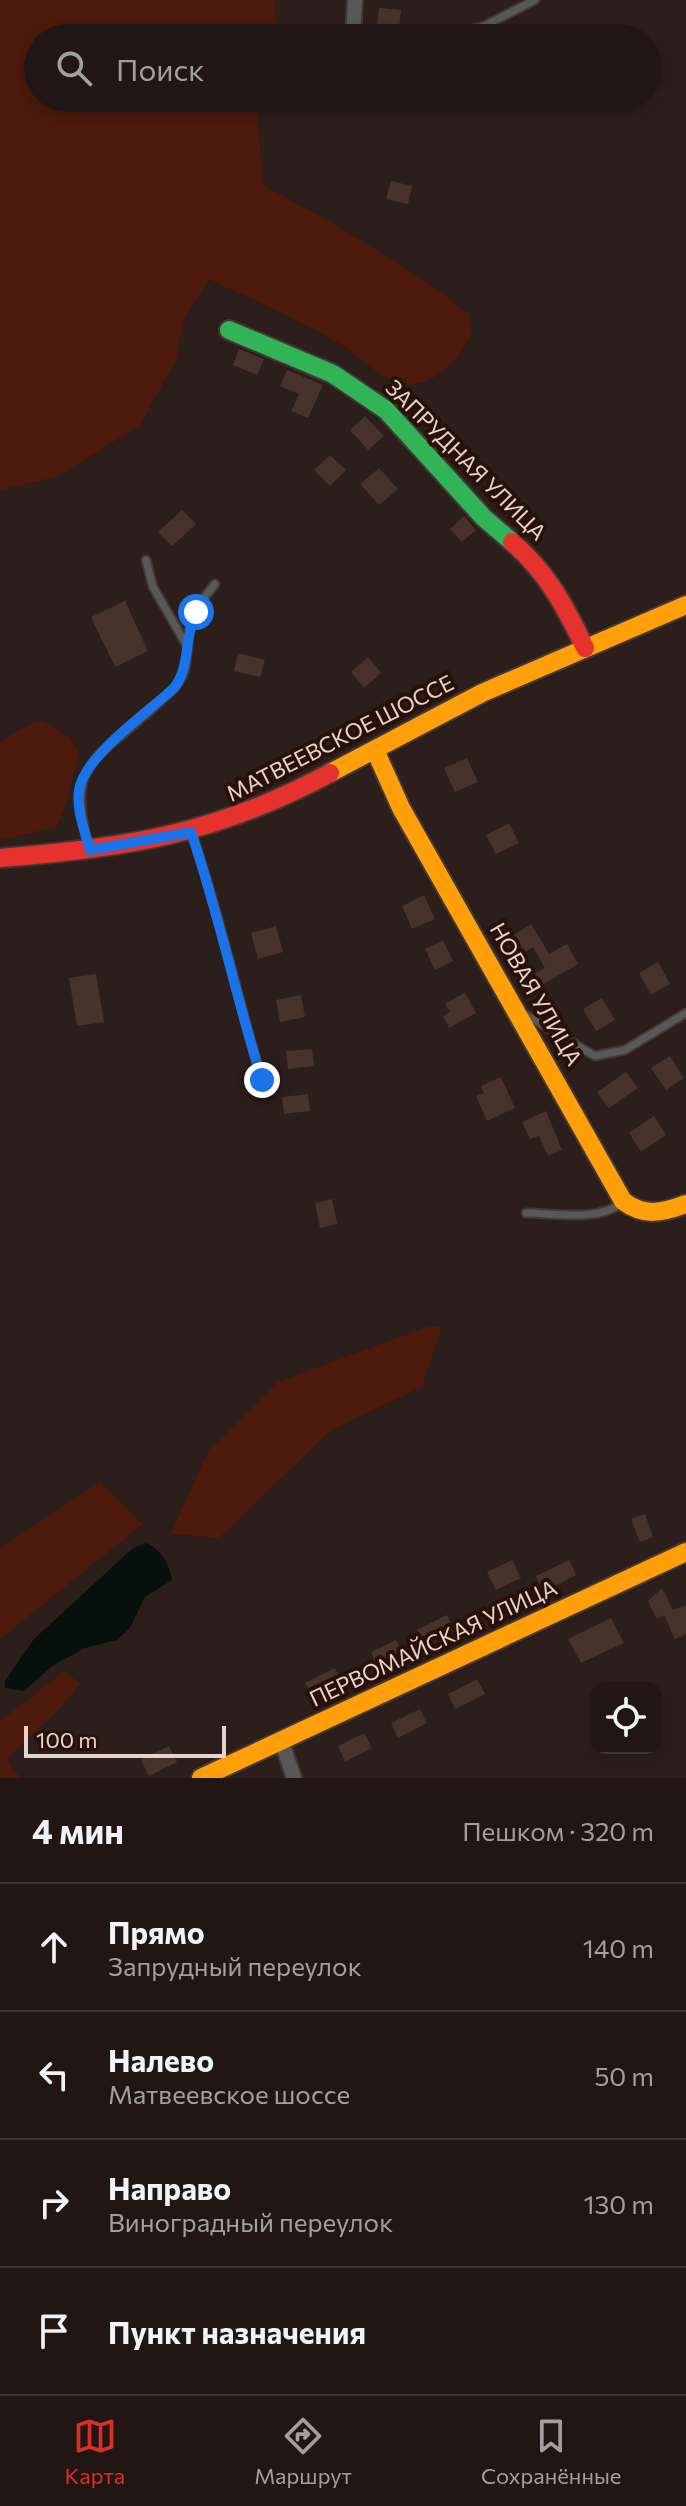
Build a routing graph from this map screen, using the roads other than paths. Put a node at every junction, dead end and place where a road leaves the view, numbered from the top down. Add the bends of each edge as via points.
1 (355, 0) edge
2 (535, 0) edge
3 (354, 24) edge
4 (488, 24) edge
5 (229, 330) dead end
6 (146, 560) dead end
7 (215, 584) dead end
8 (686, 605) edge
9 (188, 648) junction
10 (585, 648) junction
11 (375, 750) junction
12 (191, 832) junction
13 (90, 850) junction
14 (0, 858) edge
15 (519, 1011) junction
16 (686, 1013) edge
17 (262, 1080) dead end
18 (623, 1201) junction
19 (686, 1204) edge
20 (526, 1213) dead end
21 (686, 1552) edge
22 (281, 1740) junction
23 (201, 1778) edge
24 (294, 1778) edge

1 - 3 street
2 - 4 lane
5 - 10 street, ЗАПРУДНАЯ УЛИЦА via 333,374 386,410 484,518 538,564
6 - 9 lane via 153,587
7 - 9 lane via 191,621
8 - 10 street, МАТВЕЕВСКОЕ ШОССЕ
9 - 13 lane via 175,687 84,775 79,812
10 - 11 street, МАТВЕЕВСКОЕ ШОССЕ
11 - 12 street, МАТВЕЕВСКОЕ ШОССЕ via 242,816
11 - 15 street, НОВАЯ УЛИЦА via 401,808
12 - 13 street, МАТВЕЕВСКОЕ ШОССЕ
12 - 17 lane via 216,904
13 - 14 street, МАТВЕЕВСКОЕ ШОССЕ
15 - 16 lane via 595,1056 625,1050
15 - 18 street, НОВАЯ УЛИЦА
18 - 19 street via 646,1215
18 - 20 lane via 614,1210 598,1212
21 - 22 street, ПЕРВОМАЙСКАЯ УЛИЦА
22 - 23 street, ПЕРВОМАЙСКАЯ УЛИЦА
22 - 24 street

